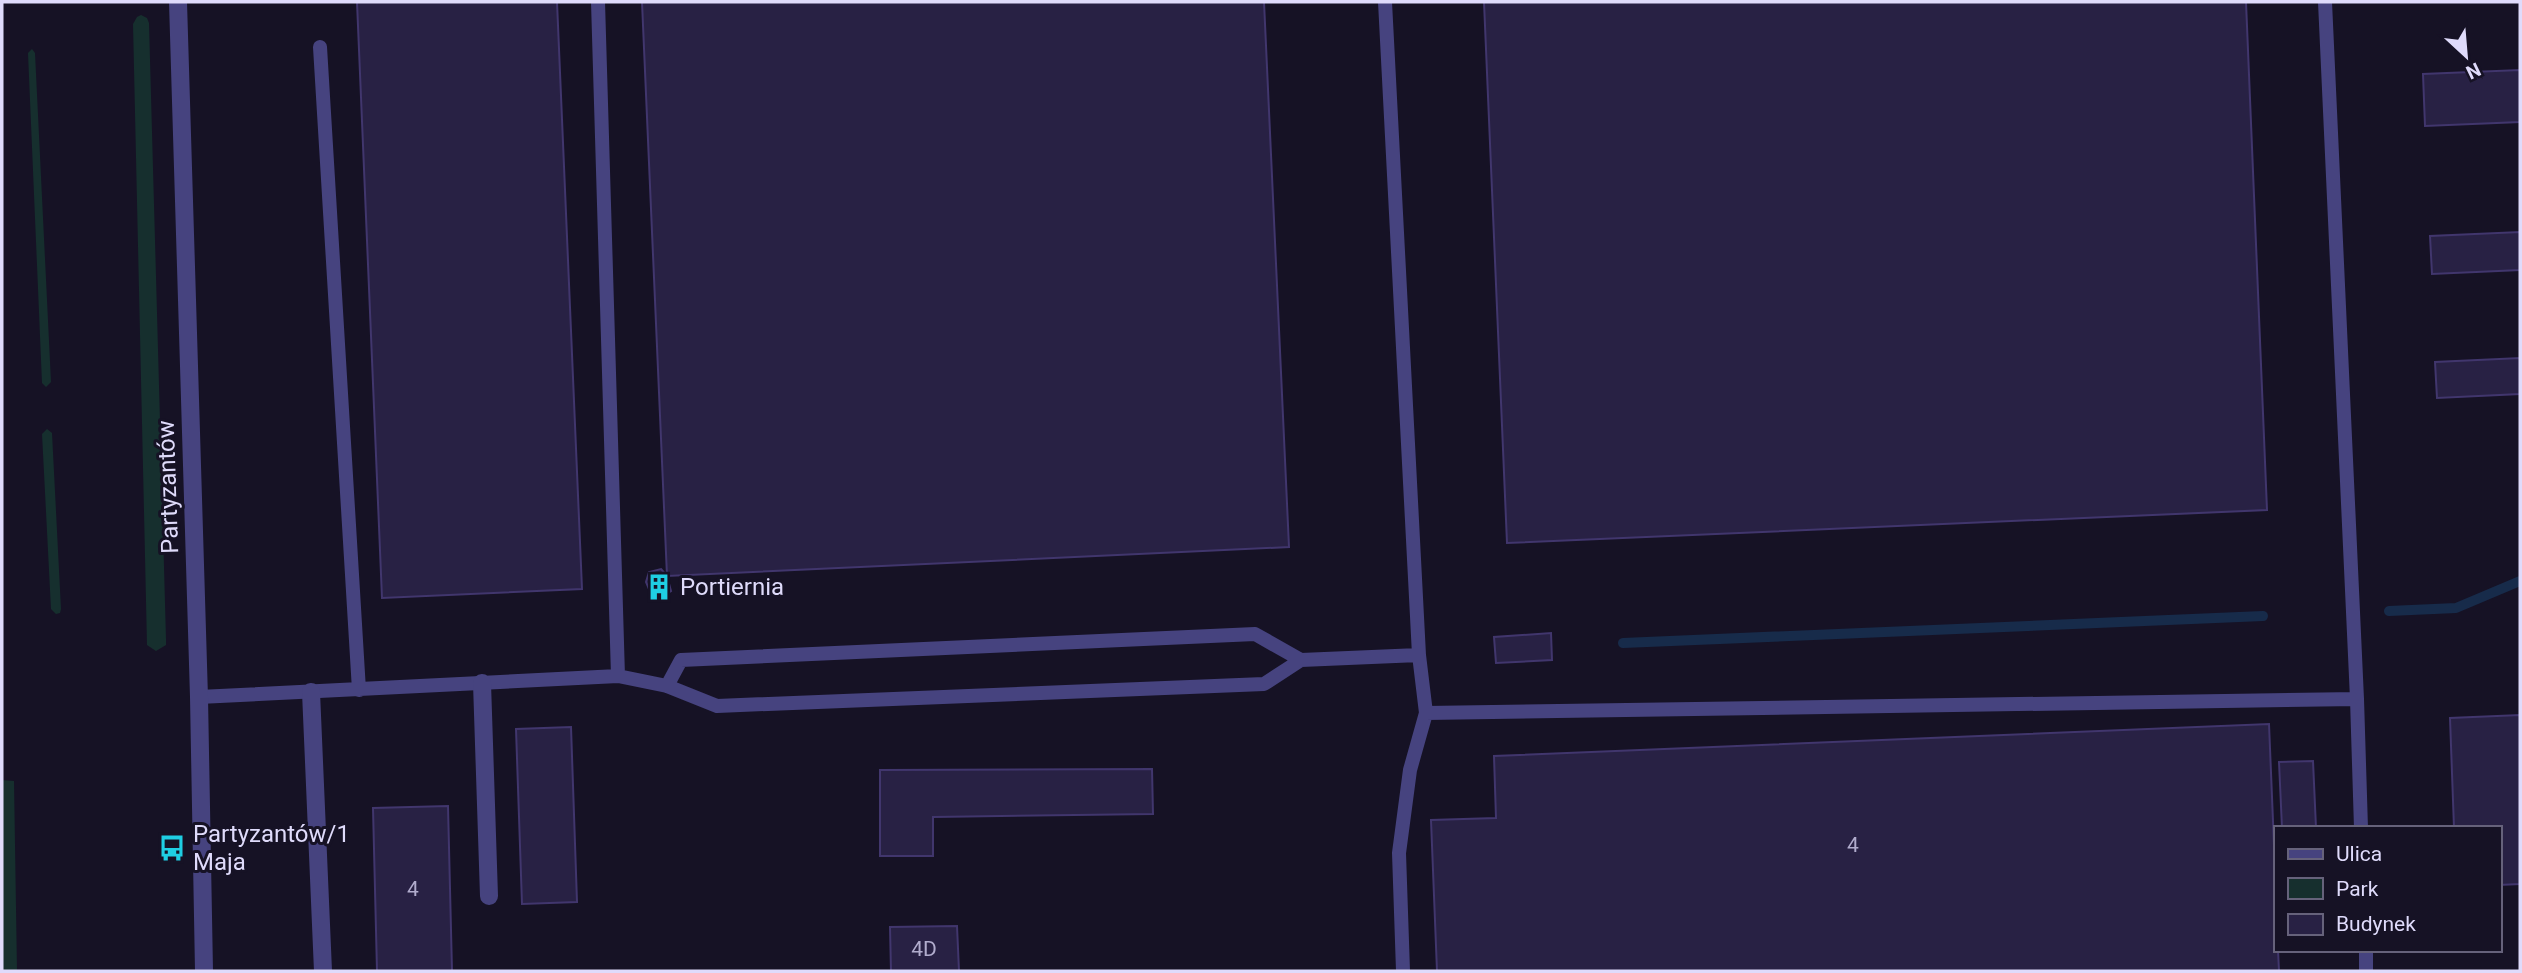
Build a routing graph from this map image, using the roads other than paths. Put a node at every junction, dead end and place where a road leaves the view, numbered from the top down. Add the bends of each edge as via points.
1 (178, 2) edge
2 (598, 2) edge
3 (1385, 2) edge
4 (2325, 2) edge
5 (320, 47) dead end
6 (1419, 655) junction
7 (1301, 660) junction
8 (618, 676) junction
9 (482, 683) junction
10 (667, 686) junction
11 (359, 690) junction
12 (311, 692) junction
13 (199, 697) junction
14 (2357, 699) junction
15 (1426, 713) junction
16 (2361, 826) edge
17 (489, 896) dead end
18 (2366, 952) edge
19 (204, 971) edge
20 (323, 971) edge
21 (1403, 971) edge
22 (2366, 971) edge

1 - 13 street, Partyzantów
2 - 8 lane
3 - 6 lane
4 - 14 lane
5 - 11 lane
6 - 7 lane
6 - 15 lane
7 - 10 lane via 1264,684 717,706
7 - 10 lane via 1255,634 681,660
8 - 9 lane
8 - 10 lane
9 - 11 lane
9 - 17 street
11 - 12 lane
12 - 13 lane
12 - 20 street
13 - 19 street, Partyzantów
14 - 15 lane
14 - 16 lane
15 - 21 lane via 1410,771 1399,853
18 - 22 lane

